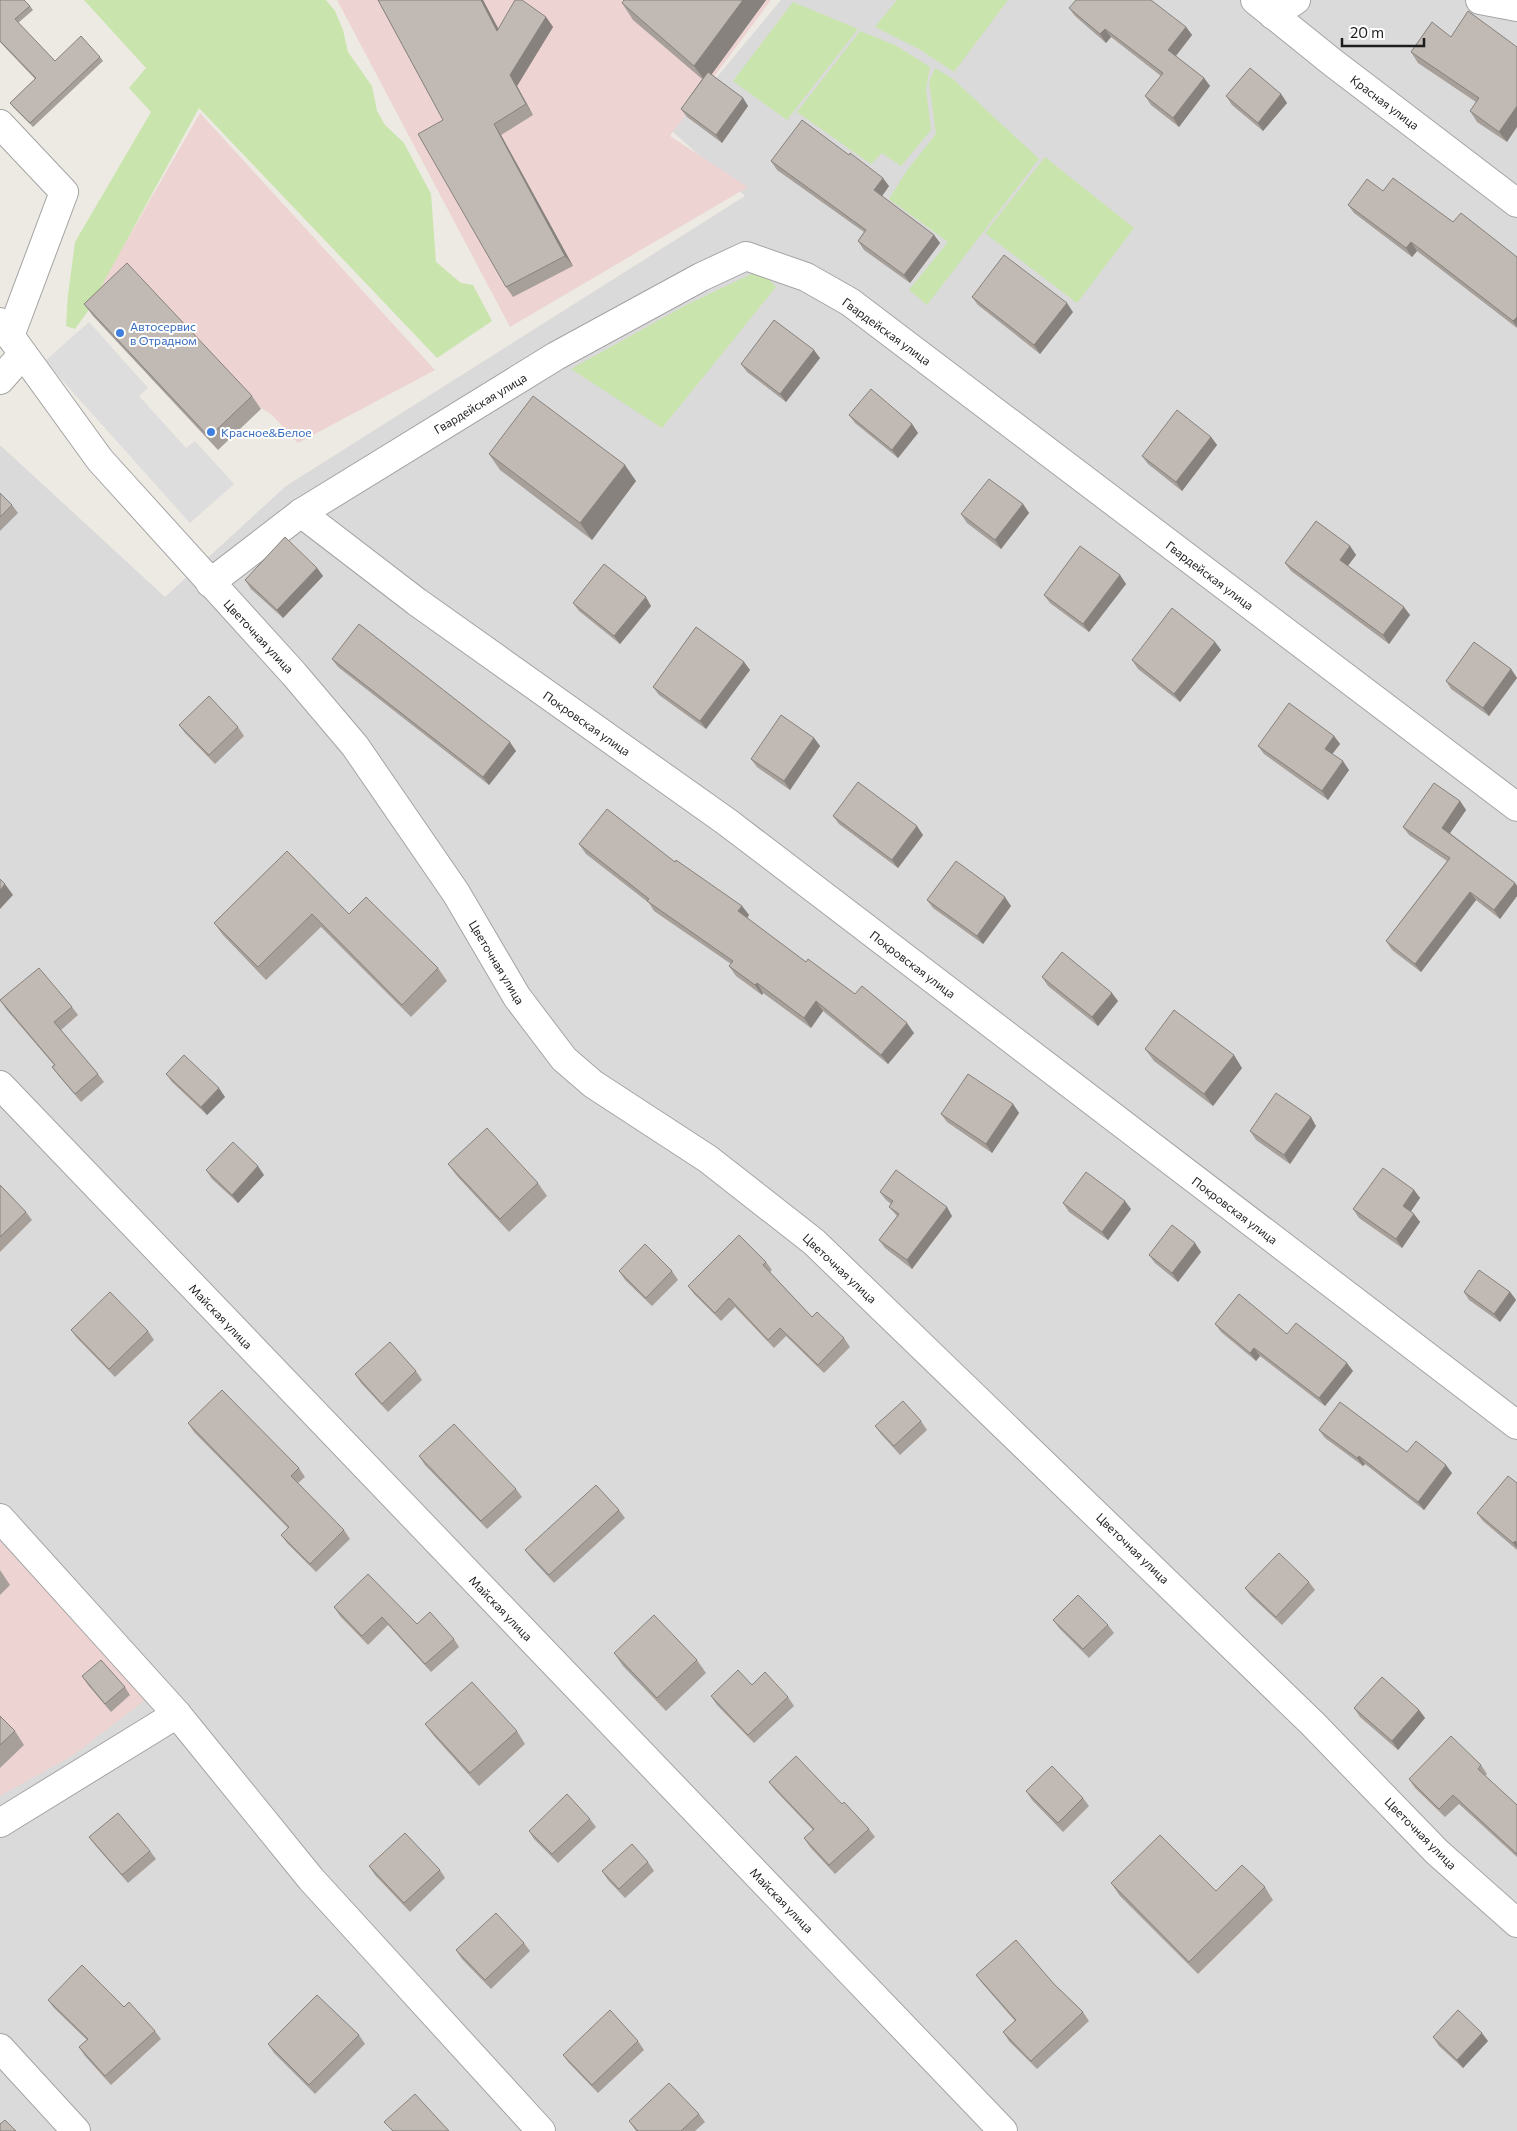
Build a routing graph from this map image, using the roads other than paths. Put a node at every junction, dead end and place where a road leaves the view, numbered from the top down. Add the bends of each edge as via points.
1 (1296, 0) edge
2 (1480, 0) edge
3 (1517, 6) edge
4 (1264, 8) edge
5 (0, 124) edge
6 (1517, 203) edge
7 (11, 338) edge
8 (0, 380) edge
9 (300, 513) junction
10 (210, 583) junction
11 (1517, 807) edge
12 (0, 1085) edge
13 (1517, 1425) edge
14 (0, 1518) edge
15 (177, 1714) junction
16 (0, 1823) edge
17 (1517, 1923) edge
18 (0, 2048) edge
19 (76, 2131) edge
20 (541, 2131) edge
21 (1003, 2131) edge

1 - 4 street
2 - 3 street
4 - 6 street, Красная улица
5 - 7 street via 64,192
7 - 8 street
7 - 10 street, Цветочная улица via 100,460
9 - 10 street, Гвардейская улица
9 - 11 street, Гвардейская улица via 556,356 746,256 806,277 850,302
9 - 13 street, Покровская улица via 425,608 727,822
10 - 17 street, Цветочная улица via 294,674 361,754 456,893 516,998 564,1059 593,1084 708,1158 814,1242 1298,1709 1438,1852
12 - 21 street, Майская улица
14 - 15 street
15 - 16 street
15 - 20 street via 311,1878
18 - 19 street

